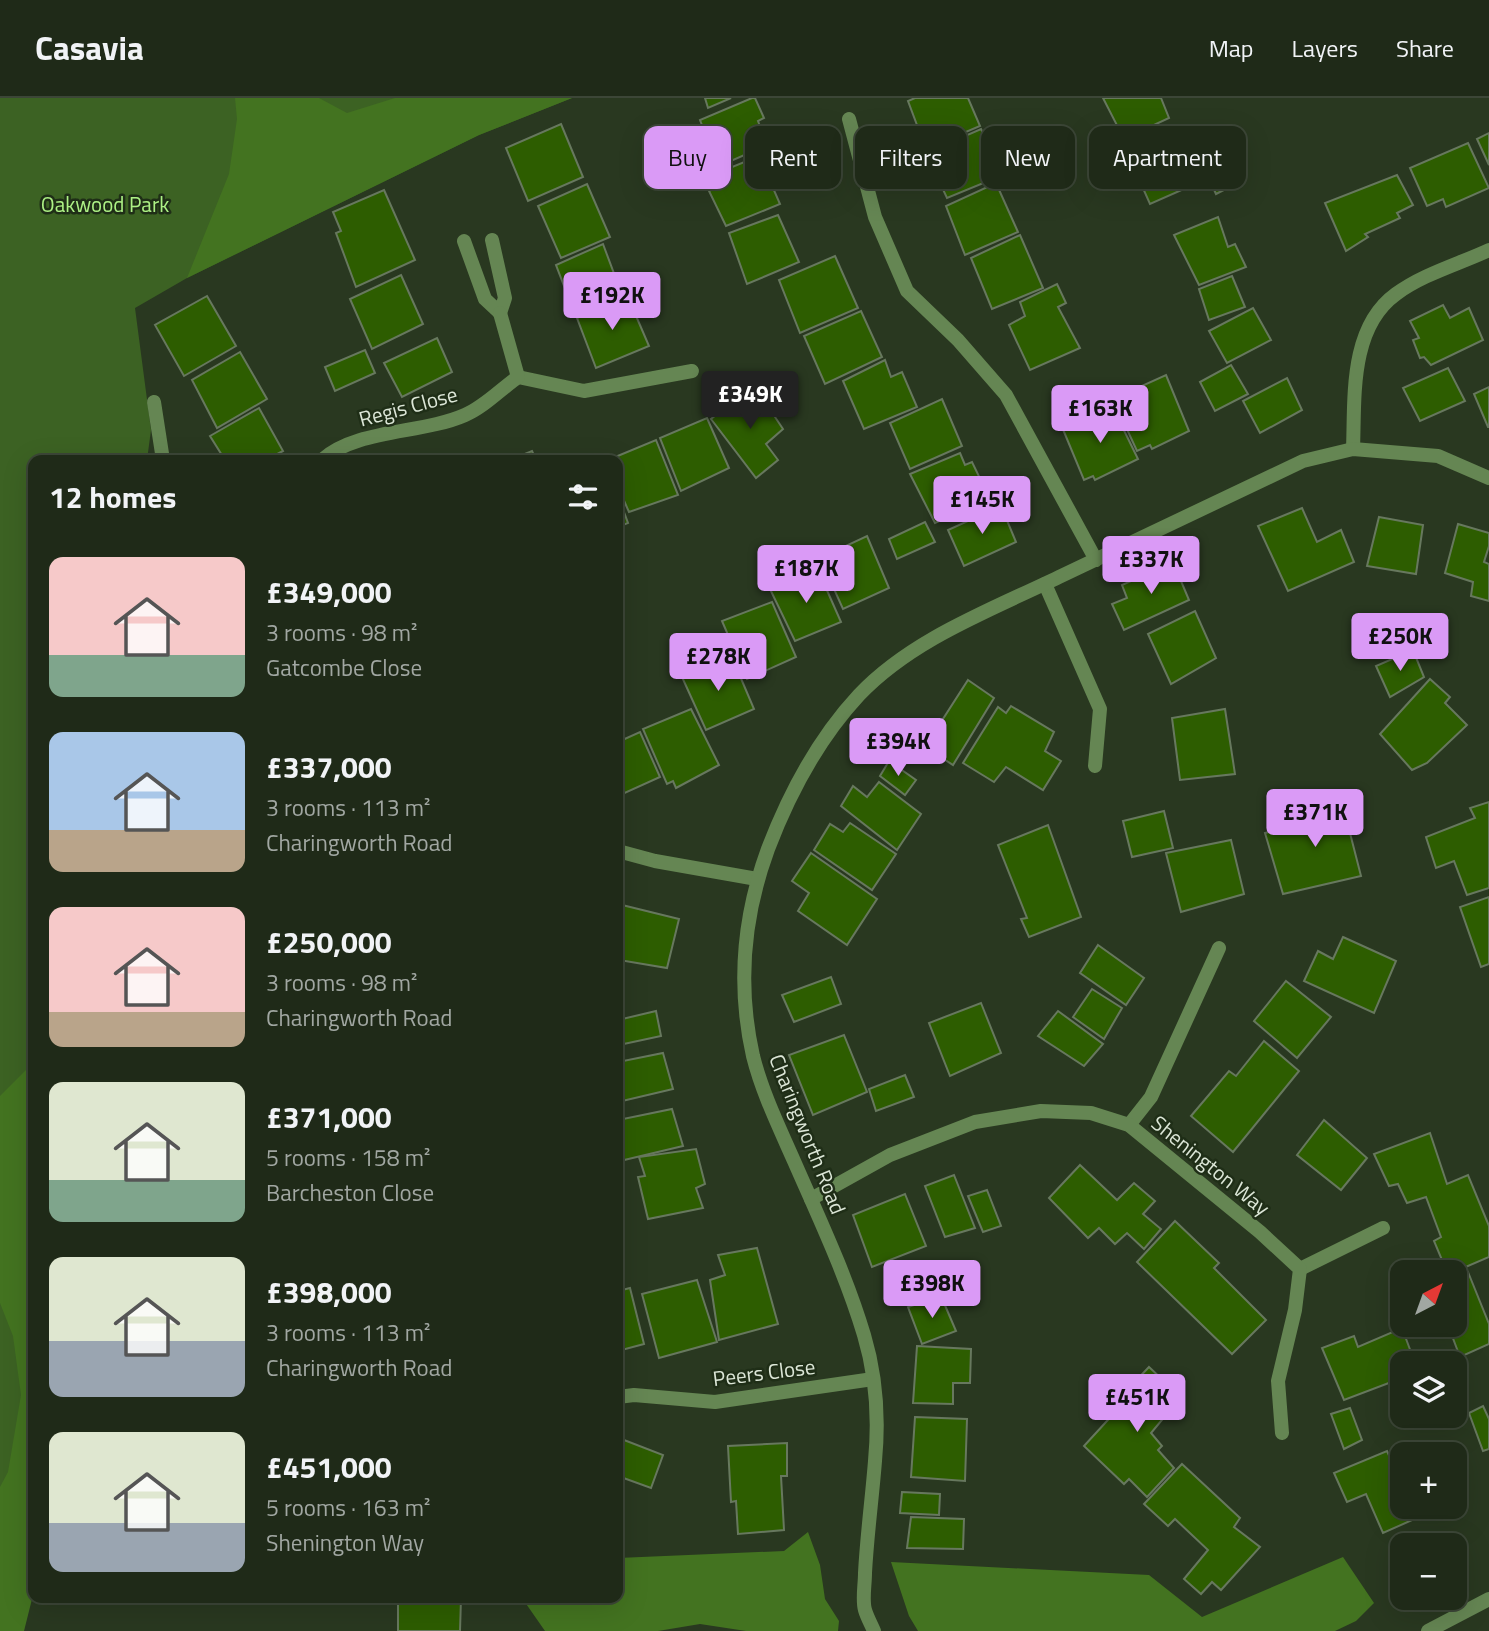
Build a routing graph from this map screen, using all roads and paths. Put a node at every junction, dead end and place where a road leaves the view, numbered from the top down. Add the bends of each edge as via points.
1 (849, 119) dead end
2 (492, 240) dead end
3 (464, 241) dead end
4 (1489, 250) edge
5 (500, 313) junction
6 (692, 371) dead end
7 (518, 377) junction
8 (154, 402) dead end
9 (1353, 449) junction
10 (162, 455) edge
11 (331, 455) edge
12 (1489, 478) edge
13 (1096, 560) junction
14 (1045, 584) junction
15 (1095, 766) dead end
16 (623, 851) edge
17 (757, 878) junction
18 (1219, 948) dead end
19 (1129, 1125) junction
20 (811, 1199) junction
21 (1383, 1228) dead end
22 (1300, 1269) junction
23 (873, 1378) junction
24 (623, 1396) edge
25 (1282, 1433) dead end
26 (1489, 1599) edge
27 (874, 1631) edge
28 (1428, 1631) edge

1 - 13 street via 875,217 907,291 1006,395
2 - 5 street via 505,298
3 - 5 street via 485,299
4 - 9 street via 1395,294 1371,320 1356,372
5 - 7 street
6 - 7 street via 584,391
7 - 11 street, Regis Close via 466,414 414,430 361,439
8 - 10 street
9 - 12 street, Charingworth Road via 1438,456
9 - 13 street, Charingworth Road via 1303,461
13 - 14 street, Charingworth Road
14 - 15 street via 1100,709
14 - 17 street, Charingworth Road via 966,621 905,657 861,694 795,787
16 - 17 street
17 - 20 street, Charingworth Road via 744,966 753,1056
18 - 19 street via 1152,1097
19 - 20 street, Shenington Way via 1091,1113 1041,1111 975,1122 890,1155
19 - 22 street, Shenington Way
20 - 23 street, Charingworth Road via 845,1279
21 - 22 street
22 - 25 street via 1278,1381
23 - 24 street, Peers Close via 715,1402
23 - 27 street, Charingworth Road via 876,1447 864,1608
26 - 28 street

